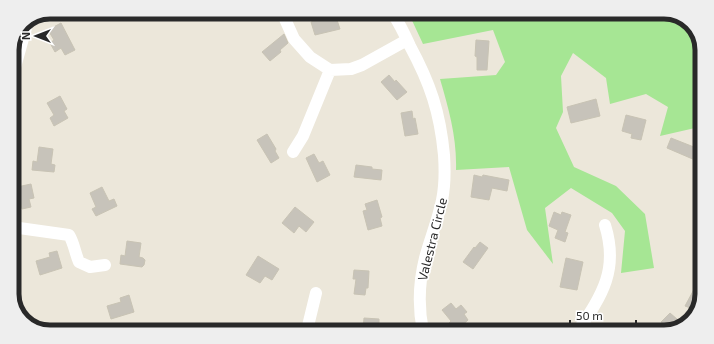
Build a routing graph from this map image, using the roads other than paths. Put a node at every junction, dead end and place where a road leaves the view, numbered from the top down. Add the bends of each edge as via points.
1 (285, 19) dead end
2 (395, 19) edge
3 (25, 32) edge
4 (407, 40) junction
5 (19, 53) edge
6 (330, 70) junction
7 (293, 152) dead end
8 (605, 225) dead end
9 (19, 228) edge
10 (106, 265) dead end
11 (316, 293) dead end
12 (308, 325) edge
13 (422, 325) edge
14 (583, 325) edge

1 - 6 street via 294,39 310,57
2 - 4 street, Valestra Circle
3 - 5 street
4 - 6 street via 362,65 351,69
4 - 13 street, Valestra Circle via 423,69 432,93 443,140 445,166 443,200 421,278 419,304
6 - 7 street via 303,136
8 - 14 street via 611,251 608,277
9 - 10 street via 70,235 78,262 90,267
11 - 12 street

